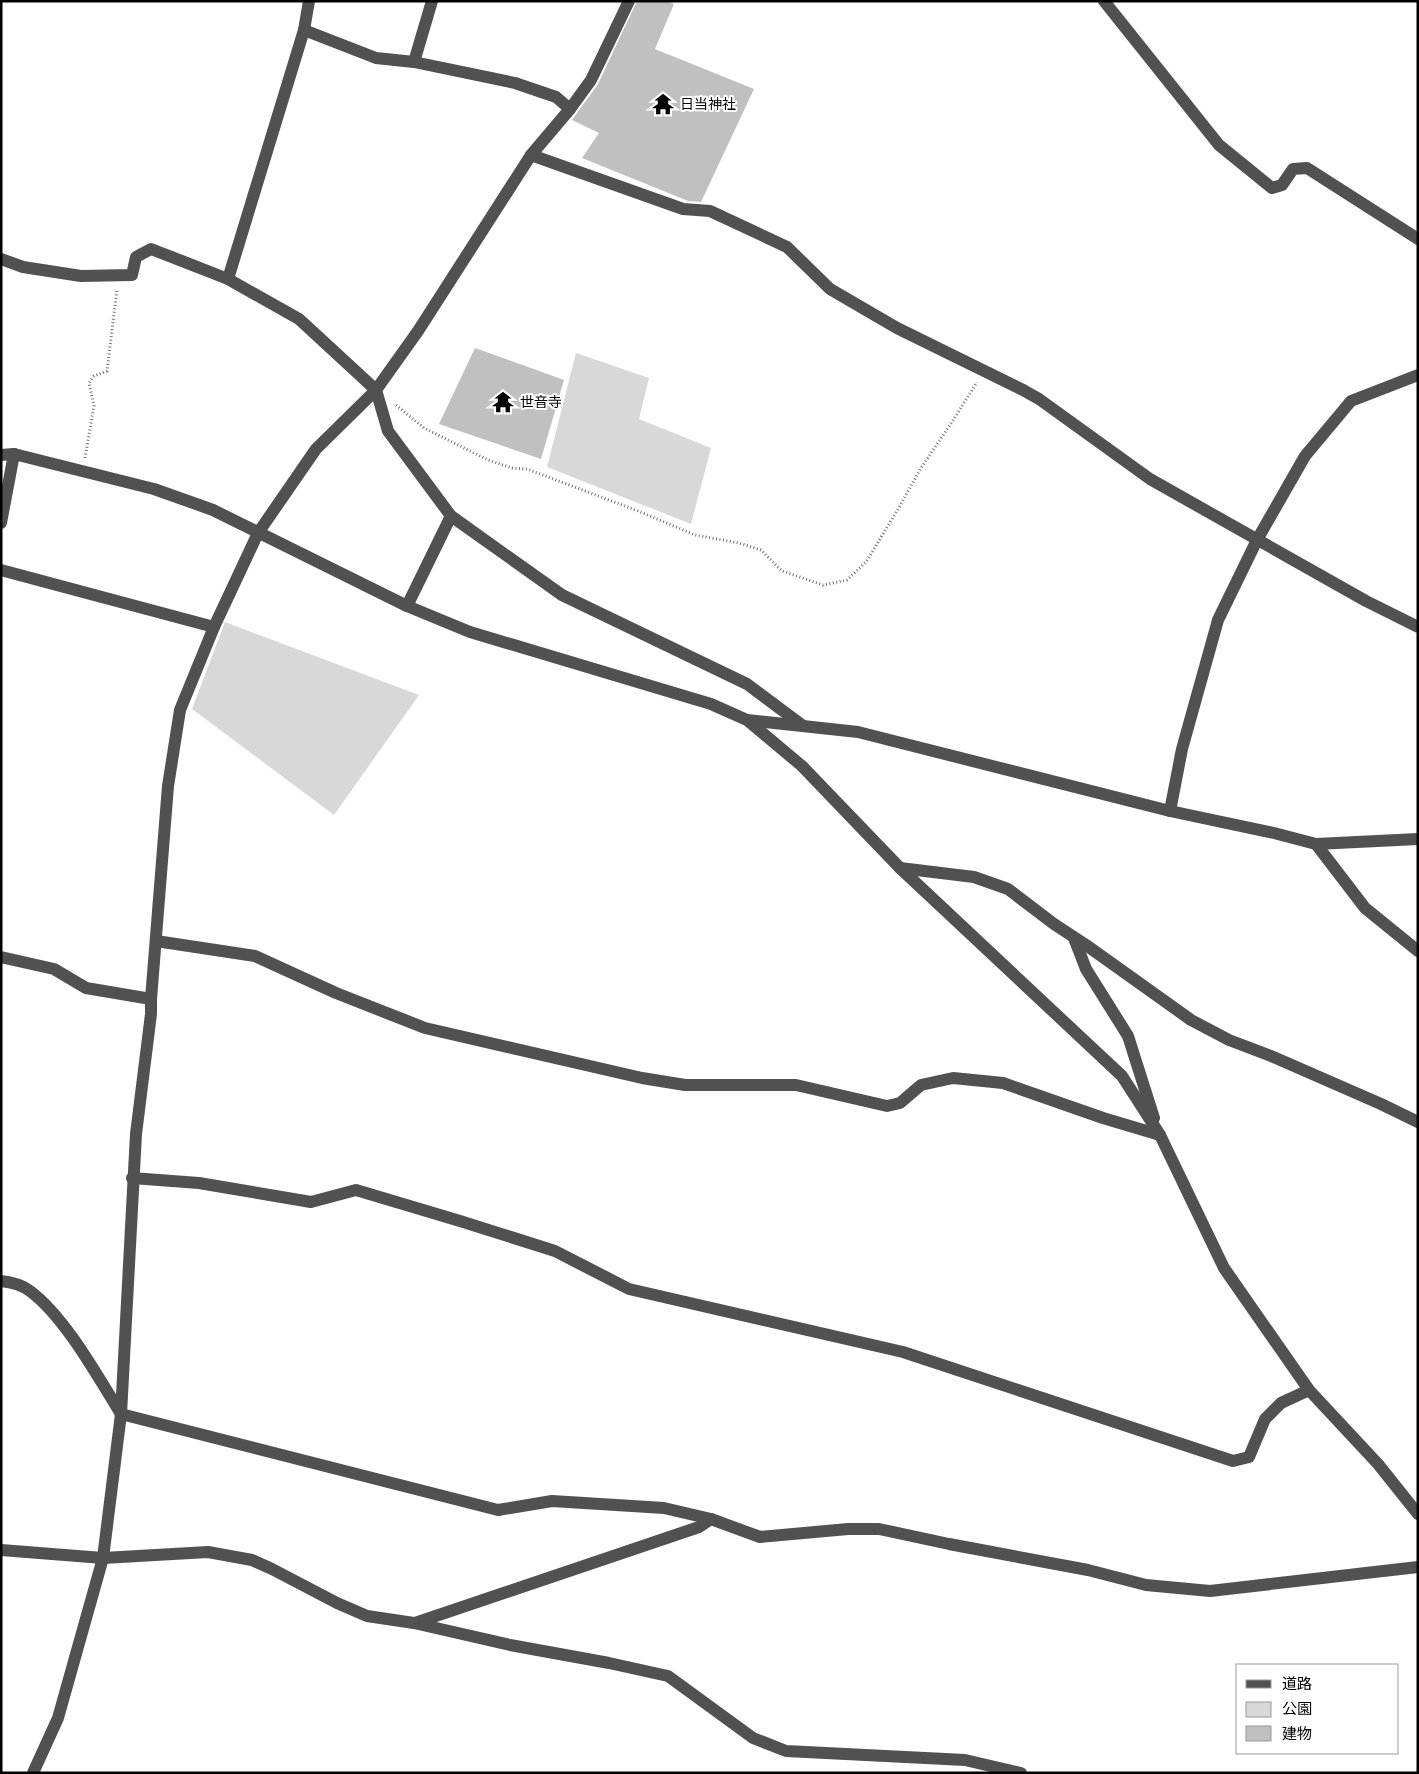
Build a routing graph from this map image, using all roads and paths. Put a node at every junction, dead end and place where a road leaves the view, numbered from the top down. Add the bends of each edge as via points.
1 (309, 1) edge
2 (432, 1) edge
3 (629, 1) edge
4 (1104, 1) edge
5 (304, 30) junction
6 (414, 62) junction
7 (570, 109) junction
8 (530, 155) junction
9 (1418, 238) edge
10 (1, 259) edge
11 (118, 276) junction
12 (228, 280) junction
13 (983, 371) junction
14 (1418, 375) edge
15 (376, 390) junction
16 (8, 454) edge
17 (83, 471) junction
18 (451, 516) junction
19 (1, 523) edge
20 (258, 533) junction
21 (1257, 540) junction
22 (1, 570) edge
23 (407, 606) junction
24 (214, 627) junction
25 (1418, 627) edge
26 (747, 720) junction
27 (803, 726) junction
28 (1170, 811) junction
29 (1418, 839) edge
30 (1316, 844) junction
31 (900, 868) junction
32 (1074, 938) junction
33 (156, 941) junction
34 (1418, 951) edge
35 (1, 957) edge
36 (151, 999) junction
37 (1418, 1122) edge
38 (1160, 1135) junction
39 (132, 1178) junction
40 (1, 1282) edge
41 (1308, 1390) junction
42 (121, 1414) junction
43 (1418, 1514) edge
44 (711, 1519) junction
45 (1, 1550) edge
46 (103, 1558) junction
47 (1418, 1567) edge
48 (414, 1623) junction
49 (33, 1773) edge
50 (1021, 1773) edge

1 - 5 street
2 - 6 street
3 - 7 street via 591,80
4 - 9 street via 1219,145 1272,188 1282,185 1293,169 1308,168
5 - 6 street via 376,58
5 - 12 street
6 - 7 street via 515,83 556,97
7 - 8 street
8 - 13 street via 683,209 710,211 787,247 830,289 897,328
8 - 15 street via 418,331
10 - 11 street via 23,267 80,276
11 - 12 street via 132,276 136,257 151,249
11 - 17 path via 108,371 94,376 89,383 94,406
12 - 15 street via 299,319
13 - 15 path via 920,468 866,562 847,580 823,585 782,571 761,550 695,535 527,469 488,460 424,428
13 - 21 street via 1039,399 1150,479
14 - 21 street via 1351,401 1305,456
15 - 18 street via 388,431
15 - 20 street via 316,448
16 - 17 street
16 - 19 street
17 - 20 street via 154,489 213,510
18 - 23 street
18 - 27 street via 562,595 747,684
20 - 23 street
20 - 24 street
21 - 25 street
21 - 28 street via 1218,620 1182,749
22 - 24 street
23 - 26 street via 470,632 711,704
24 - 33 street via 180,710 168,786
26 - 27 street
26 - 31 street via 802,766
27 - 28 street via 858,732
28 - 30 street
29 - 30 street
30 - 34 street via 1365,908
31 - 32 street via 974,878 1008,889
31 - 38 street via 1122,1076
32 - 37 street via 1191,1020 1229,1040
32 - 38 street via 1086,969 1128,1036
33 - 36 street
33 - 38 street via 255,956 424,1028 642,1078 685,1086 796,1085 887,1106 900,1103 921,1085 953,1078 1003,1083
35 - 36 street via 54,969 86,988
36 - 39 street
38 - 41 street via 1224,1268
39 - 41 street via 199,1183 311,1202 356,1190 555,1251 629,1289 903,1352 1233,1462 1249,1457 1265,1419 1281,1404
39 - 42 street
40 - 42 street via 11,1282 29,1290 42,1302 65,1328
41 - 43 street via 1378,1464
42 - 44 street via 498,1510 552,1501 664,1508
42 - 46 street
44 - 47 street via 760,1537 879,1529 1088,1570 1146,1585 1210,1591
44 - 48 street via 700,1527
45 - 46 street
46 - 48 street via 208,1552 252,1560 367,1616
46 - 49 street via 58,1718
48 - 50 street via 668,1676 753,1738 786,1751 965,1760

